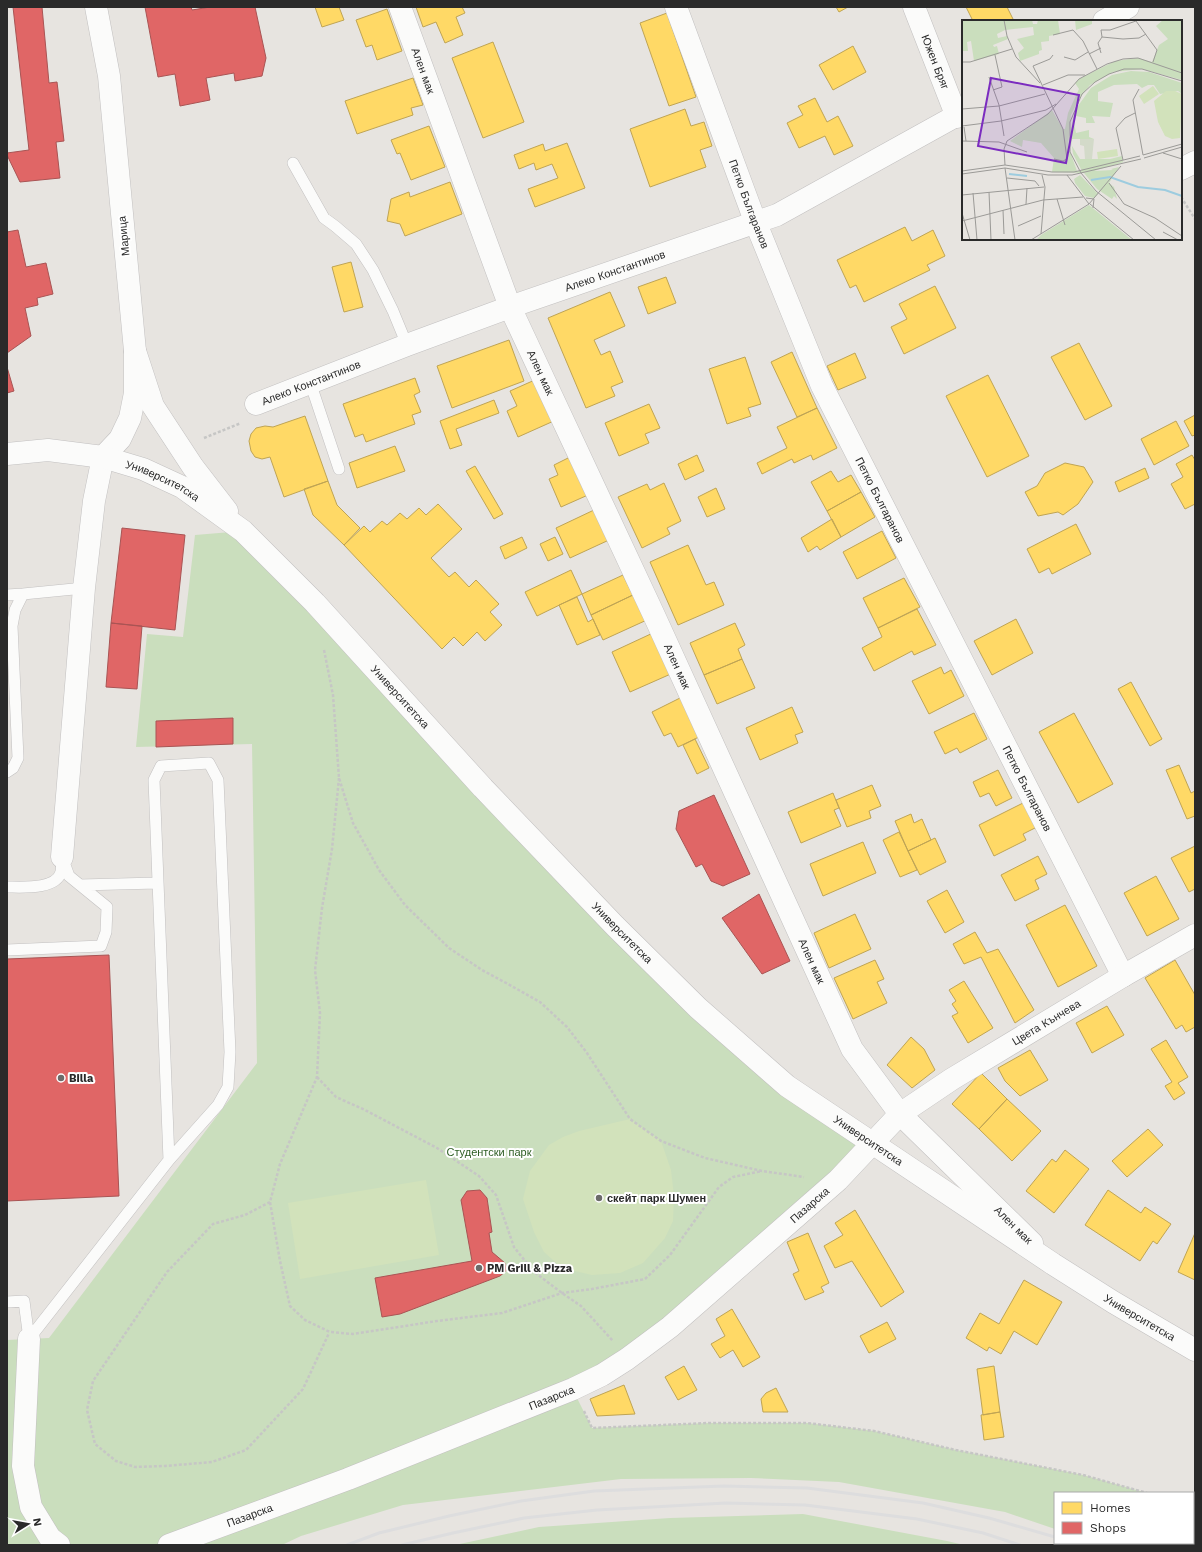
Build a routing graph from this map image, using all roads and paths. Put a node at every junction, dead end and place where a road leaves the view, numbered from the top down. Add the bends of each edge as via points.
1 (96, 7) edge
2 (400, 7) edge
3 (676, 7) edge
4 (914, 7) edge
5 (1128, 7) edge
6 (1106, 20) edge
7 (960, 114) edge
8 (1195, 162) edge
9 (293, 163) dead end
10 (1182, 168) edge
11 (1182, 199) edge
12 (1195, 219) edge
13 (755, 222) junction
14 (510, 306) junction
15 (407, 344) junction
16 (135, 351) junction
17 (310, 382) junction
18 (256, 404) joint
19 (181, 448) junction
20 (7, 454) edge
21 (103, 457) junction
22 (339, 469) dead end
23 (243, 531) junction
24 (84, 588) junction
25 (23, 594) junction
26 (7, 595) edge
27 (324, 649) dead end
28 (7, 772) edge
29 (339, 778) junction
30 (62, 857) junction
31 (157, 883) junction
32 (80, 885) junction
33 (7, 887) edge
34 (1195, 935) edge
35 (7, 950) edge
36 (1123, 976) junction
37 (317, 1076) junction
38 (900, 1114) junction
39 (872, 1145) junction
40 (169, 1160) junction
41 (762, 1171) junction
42 (838, 1180) junction
43 (270, 1202) junction
44 (1053, 1264) junction
45 (562, 1293) junction
46 (7, 1302) edge
47 (330, 1332) junction
48 (29, 1339) junction
49 (1195, 1350) edge
50 (627, 1358) junction
51 (573, 1389) junction
52 (1143, 1492) edge
53 (59, 1545) edge
54 (168, 1545) edge

1 - 16 street, Марица via 109,76
2 - 14 street, Ален мак
3 - 13 street, Петко Българанов
4 - 7 street, Южен Бряг
5 - 6 street
7 - 13 street, Алеко Константинов via 777,215
8 - 10 street
9 - 15 lane via 324,218 356,244 373,270
11 - 12 path
13 - 14 street, Алеко Константинов
13 - 36 street, Петко Българанов via 822,386
14 - 15 street, Алеко Константинов
14 - 38 street, Ален мак via 852,1049
15 - 17 street, Алеко Константинов
16 - 19 street via 153,406
16 - 21 street, Марица via 135,393 130,418 120,439
17 - 18 street, Алеко Константинов
17 - 22 lane
18 - 19 path via 259,416
19 - 23 street
20 - 21 street via 48,450
21 - 23 street, Университетска via 143,469 182,487
21 - 24 street via 94,501
23 - 39 street, Университетска via 315,602 483,788 609,921 698,1008 787,1086
24 - 25 lane
24 - 30 street
25 - 26 lane
25 - 28 lane via 15,610 12,626 18,758 13,768
27 - 29 path via 333,695
29 - 37 path via 316,970 320,1013
29 - 41 path via 353,823 379,870 405,905 449,948 482,970 540,1002 567,1026 630,1119 661,1141 682,1150
30 - 32 lane via 69,876
30 - 33 lane via 60,874 54,883 45,886
31 - 32 lane
31 - 40 lane
31 - 40 lane via 154,780 161,766 209,763 218,780 230,1052 228,1087 218,1105
32 - 35 lane via 107,907 106,932 101,946
34 - 36 street, Цвета Кънчева
36 - 38 street, Цвета Кънчева via 952,1079
37 - 43 path via 280,1164
37 - 45 path via 336,1097 437,1148 479,1176 496,1195 514,1247 532,1271
38 - 39 street, Цвета Кънчева
38 - 44 street, Ален мак
39 - 42 street, Пазарска
39 - 44 street, Университетска
40 - 48 lane
41 - 42 path
41 - 45 path via 733,1177 719,1187 670,1255 645,1279
42 - 50 street, Пазарска via 670,1327
43 - 47 path via 290,1306 304,1320
43 - 47 path via 245,1215 213,1224 167,1272 93,1381 87,1410 95,1444 116,1461 135,1467 212,1462 246,1450 303,1389
44 - 49 street, Университетска
45 - 47 path via 502,1313 353,1334
45 - 50 path via 581,1306
46 - 48 lane via 24,1301
48 - 53 street via 23,1466 31,1507 50,1538
50 - 51 street, Пазарска via 602,1375
51 - 52 path via 592,1428 709,1423 807,1423 874,1431 1083,1475
51 - 54 street, Пазарска via 348,1479

